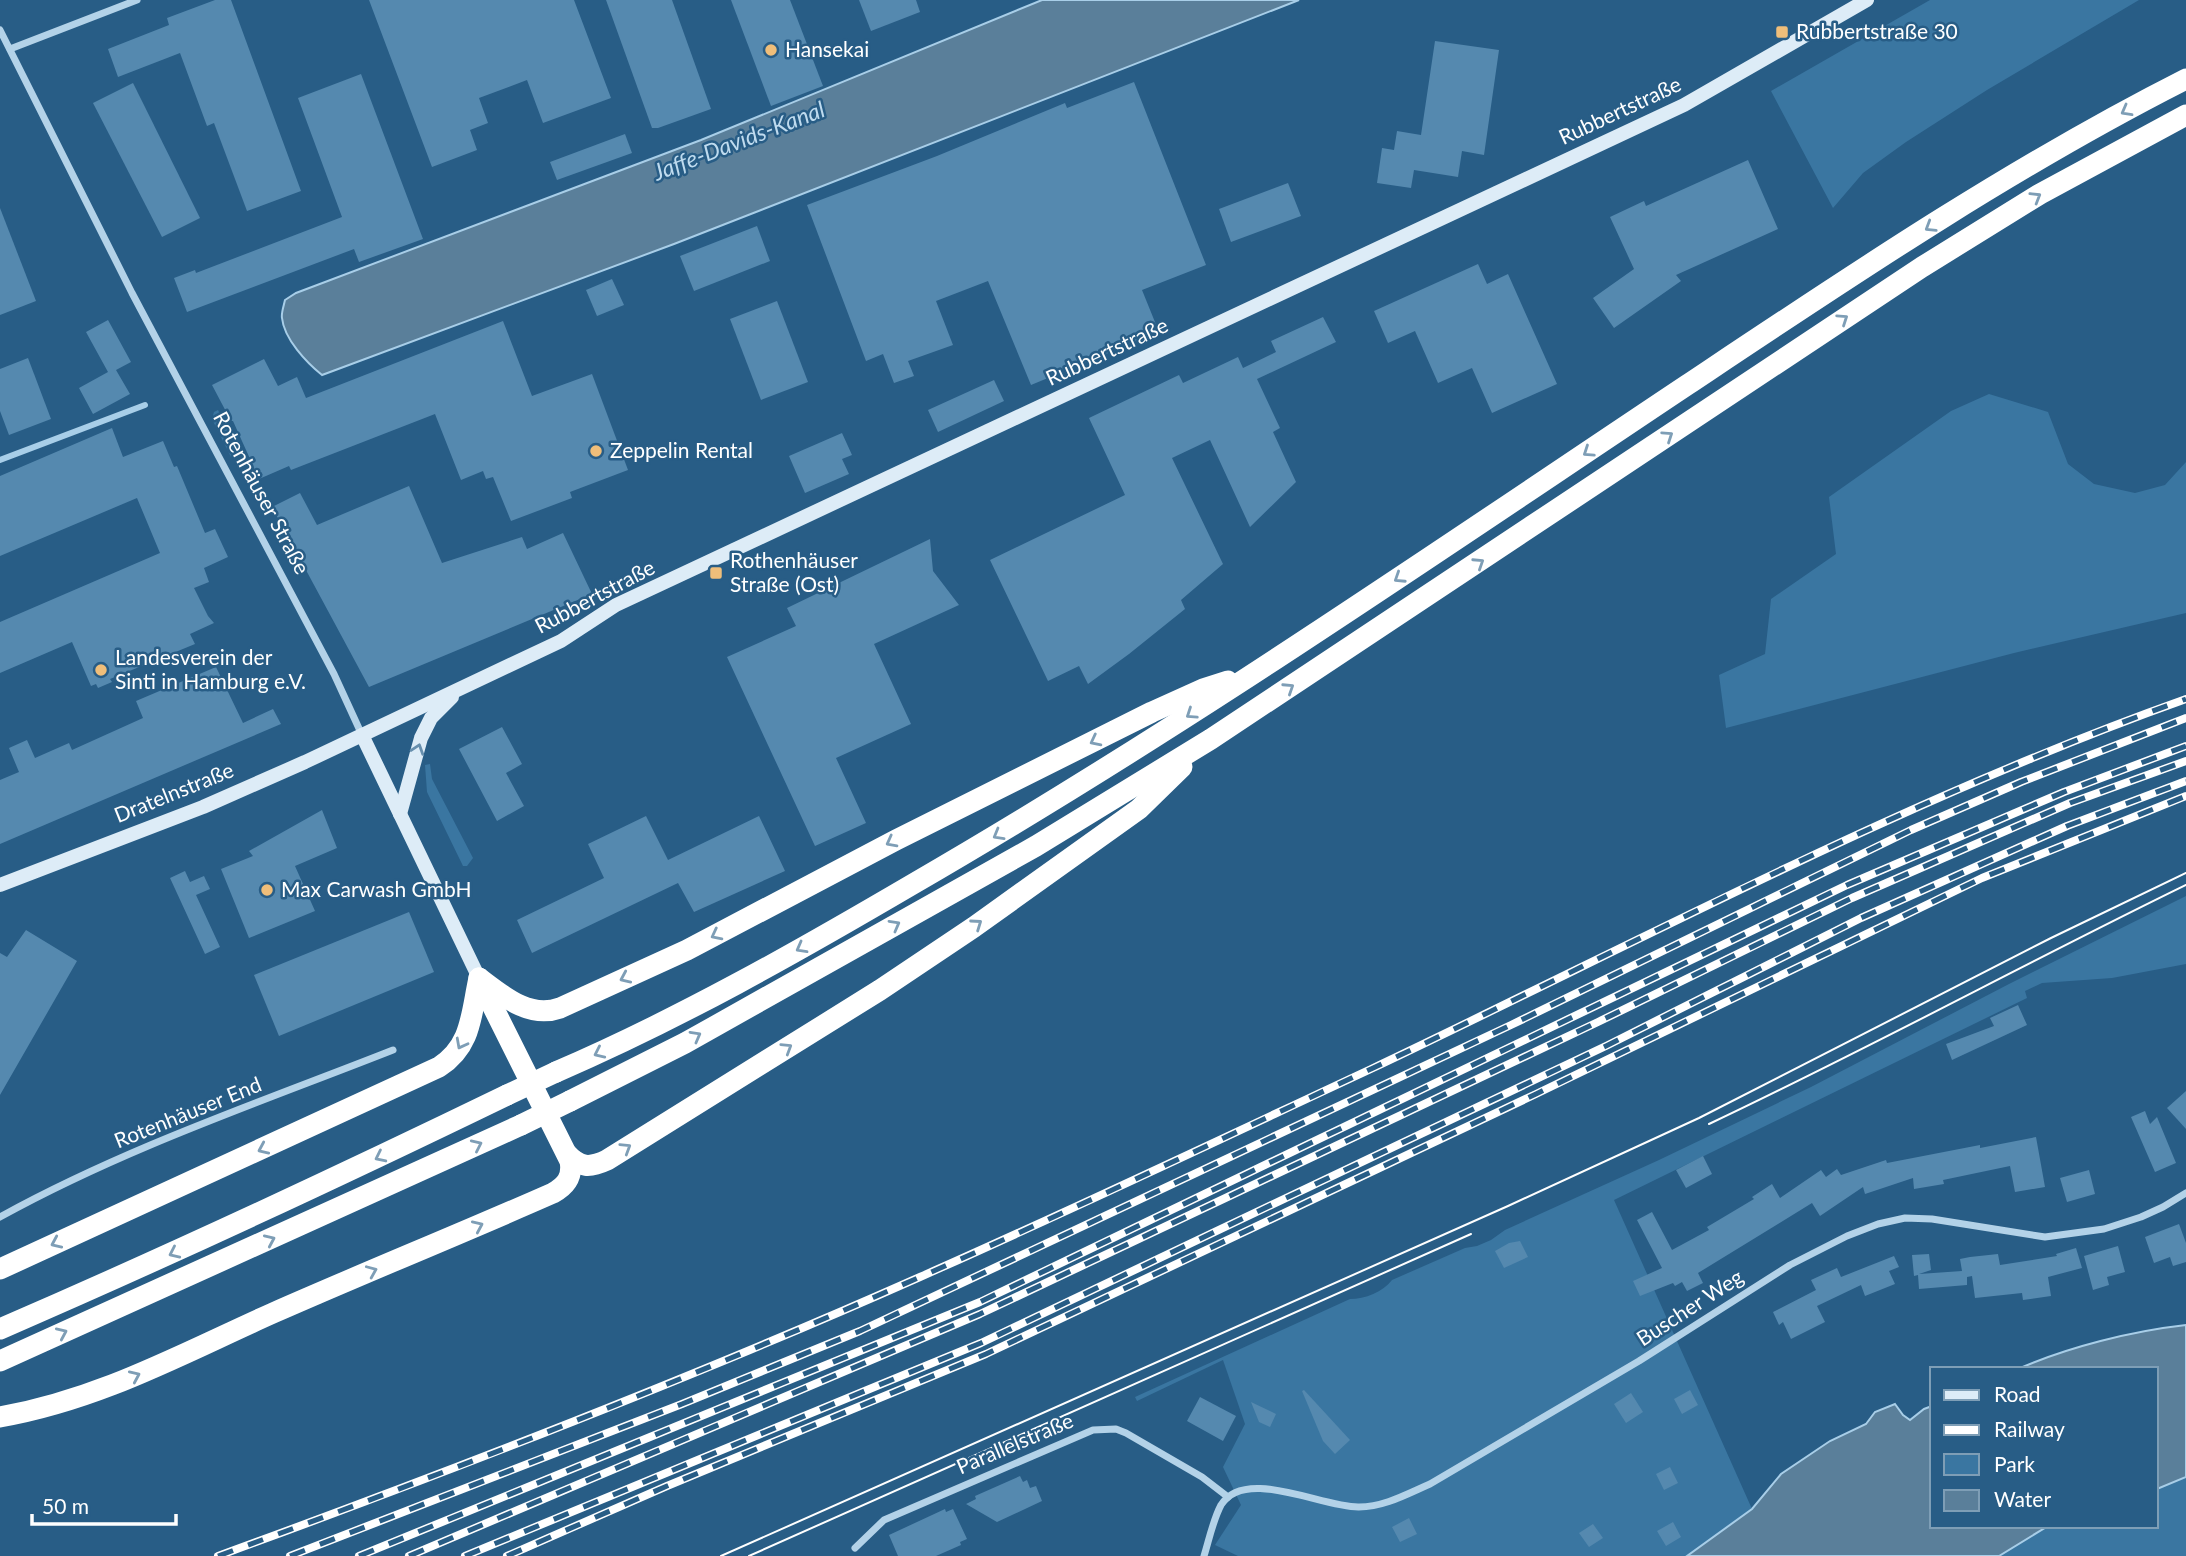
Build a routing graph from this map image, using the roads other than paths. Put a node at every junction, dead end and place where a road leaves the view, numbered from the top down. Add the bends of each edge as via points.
1 (137, 0) edge
2 (1867, 0) edge
3 (0, 30) edge
4 (10, 49) junction
5 (2186, 79) edge
6 (2186, 115) edge
7 (1247, 676) junction
8 (459, 690) junction
9 (362, 735) junction
10 (1211, 738) junction
11 (400, 814) junction
12 (0, 885) edge
13 (479, 978) junction
14 (393, 1050) dead end
15 (567, 1154) junction
16 (2186, 1192) edge
17 (0, 1217) edge
18 (0, 1269) edge
19 (0, 1329) edge
20 (0, 1361) edge
21 (0, 1417) edge
22 (1228, 1497) junction
23 (855, 1548) dead end
24 (1204, 1556) edge

1 - 4 street
2 - 8 street, Rubbertstraße via 1684,105 617,605 561,641
3 - 4 street, Rotenhäuser Straße
4 - 9 street, Rotenhäuser Straße
5 -> 7 highway via 2059,148 1885,255
10 -> 6 highway via 1922,267 2040,194
7 -> 13 highway via 1202,689 1152,712 687,950 560,1008 542,1011 517,1005
7 -> 19 highway, bridge via 1018,823 735,984 603,1052 203,1240
8 - 9 street, Rubbertstraße
11 -> 8 street via 421,738 431,718
9 - 11 street, Rotenhäuser Straße
9 - 12 street, Dratelnstraße via 203,807
15 -> 10 highway via 586,1166 607,1160 880,990 1139,809
20 -> 10 highway, bridge via 522,1125 685,1043 1036,846
11 - 13 street, Rotenhäuser Straße
13 - 15 highway
13 -> 18 highway via 465,1041 455,1056 439,1067
14 - 17 street, Rotenhäuser End via 164,1140
21 -> 15 highway via 107,1389 553,1193 569,1179
16 - 22 street, Buscher Weg via 2163,1207 2113,1226 2045,1237 1924,1218 1878,1224 1790,1265 1639,1362 1430,1484 1394,1500 1356,1508 1256,1487
22 - 23 street, Parallelstraße via 1126,1433 1093,1430 884,1520
22 - 24 street

